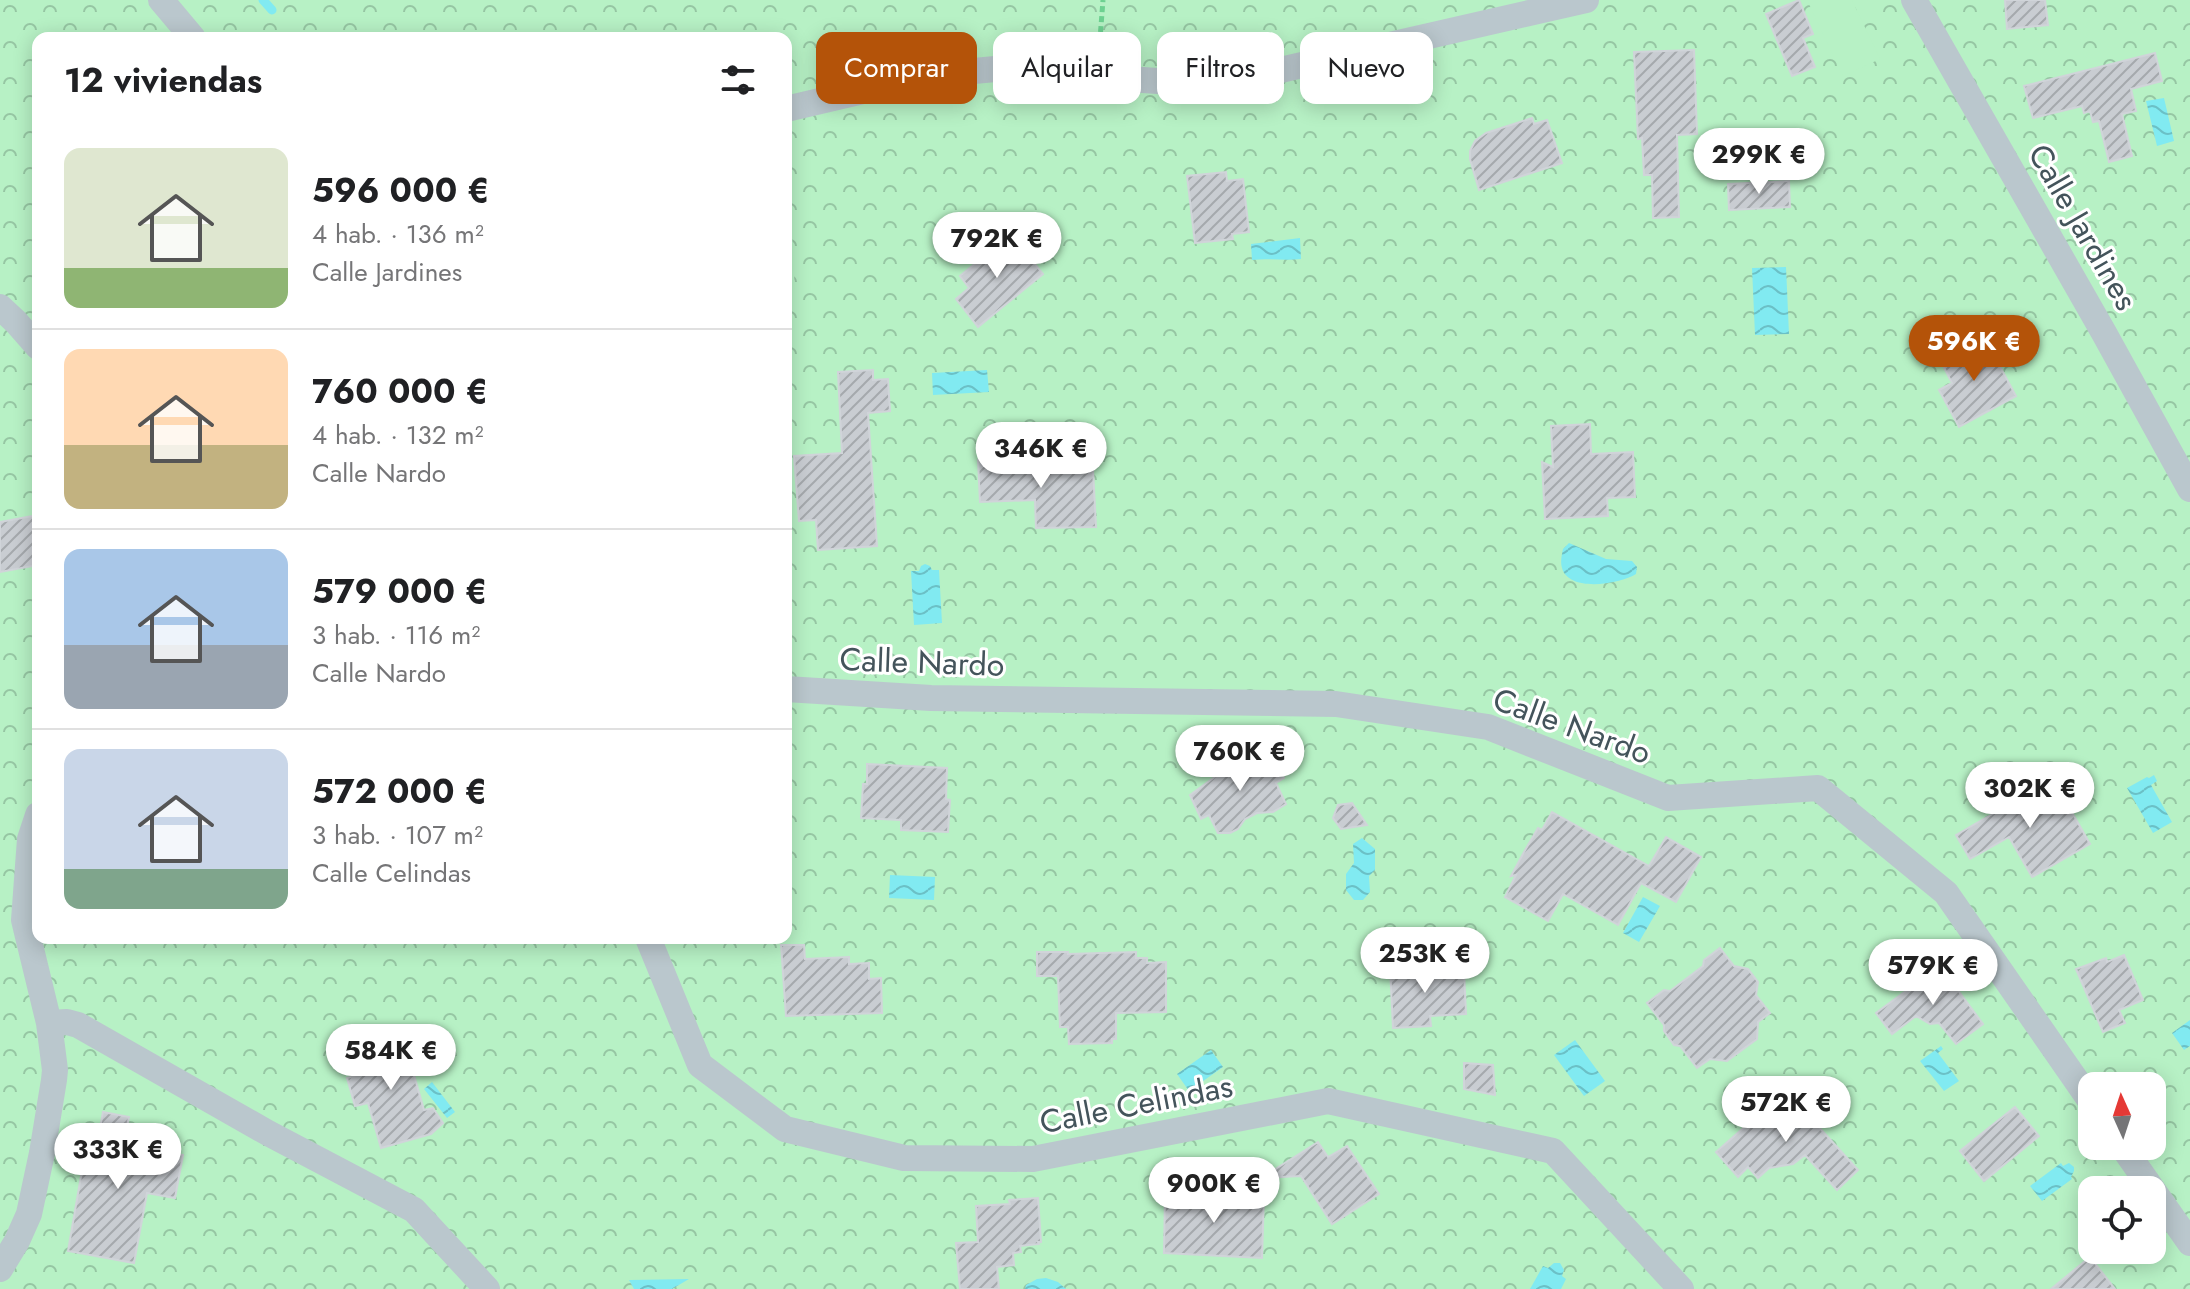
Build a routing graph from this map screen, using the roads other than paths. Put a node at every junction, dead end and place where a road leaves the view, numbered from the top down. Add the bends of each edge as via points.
1 (161, 0) edge
2 (1586, 0) edge
3 (1914, 0) edge
4 (188, 32) edge
5 (792, 108) edge
6 (0, 307) edge
7 (32, 340) edge
8 (2190, 489) edge
9 (792, 689) edge
10 (32, 833) edge
11 (650, 944) edge
12 (49, 1023) junction
13 (2078, 1083) edge
14 (2132, 1160) edge
15 (2190, 1243) edge
16 (0, 1269) edge
17 (487, 1289) edge
18 (1681, 1289) edge

1 - 4 street
2 - 5 street via 1276,71 1173,82 1017,67 931,75
3 - 8 street, Calle Jardines
6 - 7 street
9 - 13 street, Calle Nardo via 931,698 1336,704 1488,727 1668,798 1818,788 1946,893
10 - 12 street via 24,920
11 - 18 street, Calle Celindas via 700,1065 785,1129 904,1158 1033,1159 1328,1101 1553,1151
12 - 16 street via 55,1070 42,1153 25,1226
12 - 17 street via 78,1025 414,1210
14 - 15 street

